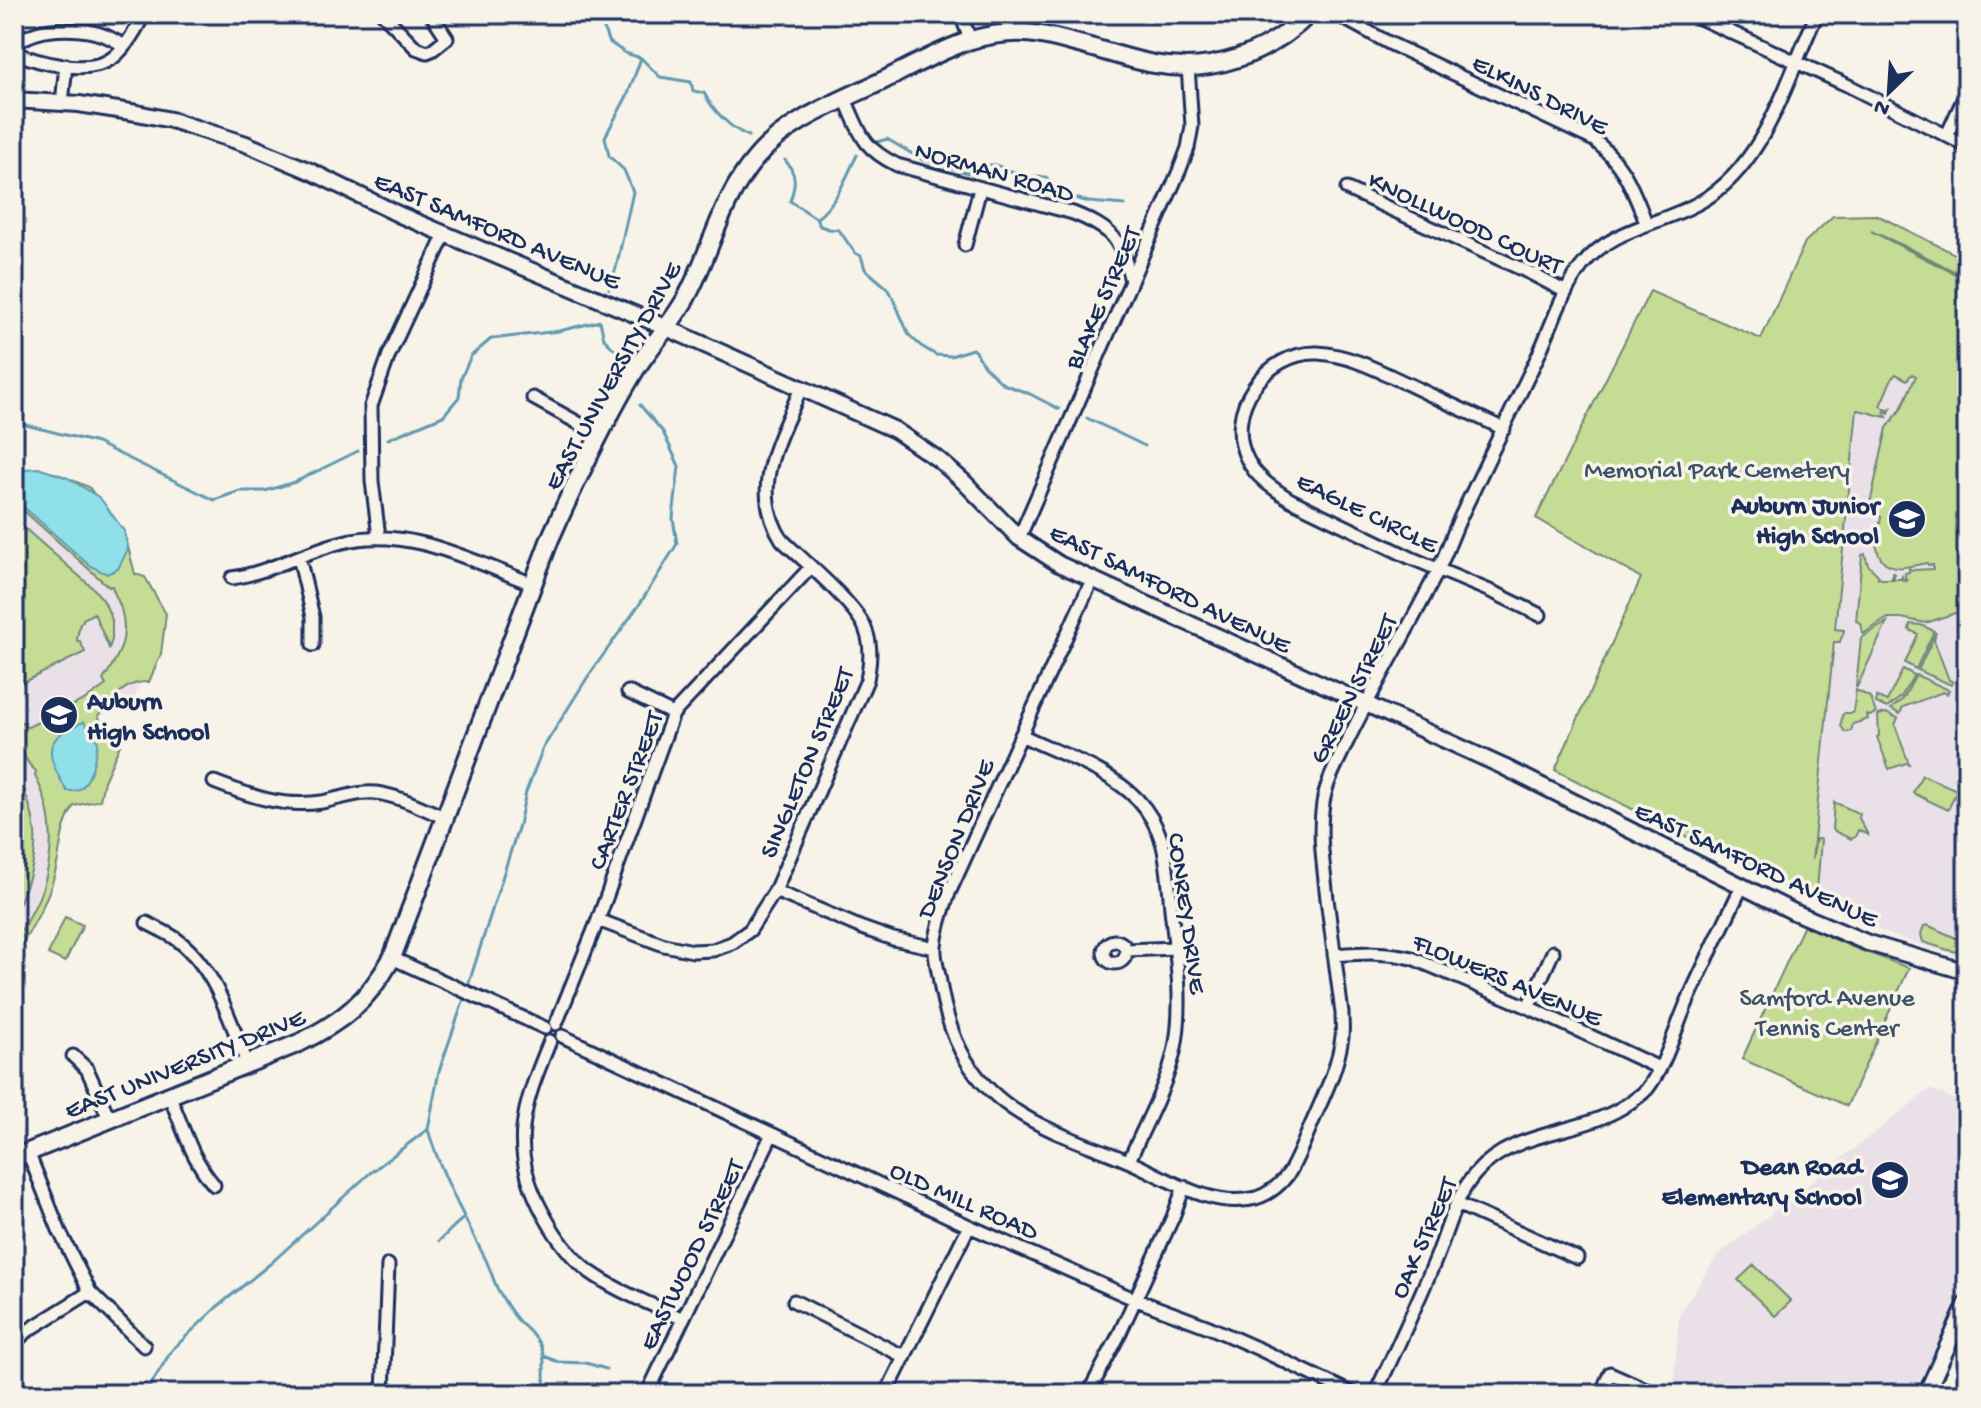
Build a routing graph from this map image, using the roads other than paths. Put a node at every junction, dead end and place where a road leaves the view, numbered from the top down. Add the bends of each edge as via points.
1 (144, 14) edge
2 (383, 14) edge
3 (431, 14) edge
4 (961, 14) edge
5 (1309, 14) edge
6 (1336, 14) edge
7 (1691, 14) edge
8 (1817, 14) edge
9 (970, 40) junction
10 (123, 45) junction
11 (14, 50) edge
12 (1796, 61) junction
13 (66, 65) junction
14 (1188, 67) junction
15 (1967, 91) edge
16 (845, 99) junction
17 (14, 100) edge
18 (62, 103) junction
19 (1947, 135) junction
20 (1967, 146) edge
21 (980, 189) junction
22 (1347, 189) dead end
23 (1647, 225) junction
24 (445, 234) junction
25 (965, 245) dead end
26 (1131, 281) junction
27 (1566, 292) junction
28 (667, 328) junction
29 (801, 388) junction
30 (533, 398) dead end
31 (1504, 429) junction
32 (600, 435) junction
33 (379, 537) junction
34 (1019, 538) junction
35 (299, 557) junction
36 (811, 567) junction
37 (1439, 569) junction
38 (232, 578) dead end
39 (1092, 580) junction
40 (533, 584) junction
41 (1540, 615) dead end
42 (313, 645) dead end
43 (628, 692) dead end
44 (1365, 704) junction
45 (673, 714) junction
46 (1021, 735) junction
47 (214, 782) dead end
48 (446, 818) junction
49 (1742, 886) junction
50 (775, 891) junction
51 (598, 920) junction
52 (147, 923) dead end
53 (935, 948) junction
54 (1175, 948) junction
55 (1126, 950) dead end
56 (1553, 952) dead end
57 (1334, 955) junction
58 (392, 958) junction
59 (1967, 972) edge
60 (1528, 1007) junction
61 (551, 1026) junction
62 (562, 1036) junction
63 (550, 1041) junction
64 (73, 1056) dead end
65 (248, 1065) junction
66 (1659, 1068) junction
67 (169, 1095) junction
68 (109, 1118) junction
69 (772, 1134) junction
70 (21, 1155) edge
71 (1129, 1161) junction
72 (214, 1185) dead end
73 (1184, 1187) junction
74 (1457, 1204) junction
75 (969, 1226) junction
76 (1577, 1258) dead end
77 (388, 1265) dead end
78 (90, 1292) junction
79 (1134, 1299) junction
80 (794, 1301) dead end
81 (1967, 1303) edge
82 (683, 1319) junction
83 (14, 1342) edge
84 (144, 1346) dead end
85 (905, 1357) junction
86 (650, 1393) edge
87 (383, 1394) edge
88 (886, 1394) edge
89 (1088, 1394) edge
90 (1353, 1394) edge
91 (1375, 1394) edge
92 (1601, 1394) edge
93 (1657, 1394) edge
94 (1926, 1394) edge

1 - 10 street
2 - 3 street via 416,48 427,52 447,38
4 - 9 street
5 - 14 main road, EAST UNIVERSITY DRIVE via 1254,52
6 - 23 street, ELKINS DRIVE via 1594,140 1625,173
7 - 12 street
8 - 12 street, GREEN STREET
9 - 14 main road, EAST UNIVERSITY DRIVE via 1027,33 1154,64
9 - 16 main road, EAST UNIVERSITY DRIVE
10 - 11 street via 73,29 36,32
10 - 13 street via 111,59 86,67
11 - 13 street via 45,64
12 - 19 street
12 - 23 street, GREEN STREET via 1742,167 1702,202
13 - 18 street
14 - 26 street, BLAKE STREET via 1188,148
15 - 19 street
16 - 21 street, NORMAN ROAD via 864,141 879,156
16 - 28 main road, EAST UNIVERSITY DRIVE via 785,131 748,168
17 - 18 street, EAST SAMFORD AVENUE
18 - 24 street, EAST SAMFORD AVENUE via 160,118 246,144
19 - 20 street
21 - 25 street
21 - 26 street, NORMAN ROAD via 1094,221 1118,242
22 - 27 street, KNOLLWOOD COURT
23 - 27 street, GREEN STREET via 1596,252
24 - 28 street, EAST SAMFORD AVENUE
24 - 33 street via 371,406
26 - 34 street, BLAKE STREET
27 - 31 street, GREEN STREET
28 - 29 street, EAST SAMFORD AVENUE
28 - 32 main road, EAST UNIVERSITY DRIVE via 635,371
29 - 34 street, EAST SAMFORD AVENUE via 922,447
29 - 36 street, SINGLETON STREET via 772,456 766,498 782,540
30 - 32 street
31 - 37 street, GREEN STREET
31 - 37 street, EAGLE CIRCLE via 1369,366 1316,353 1276,365 1243,406 1242,448 1251,467 1273,489
32 - 40 main road, EAST UNIVERSITY DRIVE
33 - 35 street via 344,541
33 - 40 street via 433,547
34 - 39 street, EAST SAMFORD AVENUE
35 - 38 street
35 - 42 street via 313,617
36 - 45 street, CARTER STREET
36 - 50 street, SINGLETON STREET via 866,628 871,659 867,680
37 - 41 street, EAGLE CIRCLE
37 - 44 street, GREEN STREET
39 - 44 street, EAST SAMFORD AVENUE
39 - 46 street, DENSON DRIVE
40 - 48 main road, EAST UNIVERSITY DRIVE
43 - 45 street
44 - 49 street, EAST SAMFORD AVENUE
44 - 57 street, GREEN STREET via 1323,800 1322,855
45 - 51 street, CARTER STREET
46 - 53 street, DENSON DRIVE via 949,893
46 - 54 street, CONREY DRIVE via 1120,784 1150,816 1163,845
47 - 48 street via 247,795 301,805 376,793
48 - 58 main road, EAST UNIVERSITY DRIVE
49 - 59 street, EAST SAMFORD AVENUE via 1868,943
49 - 66 street, OAK STREET
50 - 51 street, SINGLETON STREET via 750,930 713,950 683,950
50 - 53 street via 882,935
51 - 61 street, CARTER STREET
52 - 65 street via 174,937 208,973
53 - 71 street, DENSON DRIVE via 946,1017 970,1067 984,1083 1043,1126
54 - 55 street
54 - 71 street, CONREY DRIVE via 1180,1006 1174,1051
56 - 60 street
57 - 60 street, FLOWERS AVENUE via 1392,953 1412,958
57 - 73 street, GREEN STREET via 1342,1036 1332,1077 1289,1173 1275,1189 1256,1198 1213,1197
58 - 61 street
58 - 65 main road, EAST UNIVERSITY DRIVE via 370,991 329,1028
60 - 66 street, FLOWERS AVENUE
61 - 62 street via 561,1028
61 - 63 street via 545,1034
62 - 63 street
62 - 69 street, OLD MILL ROAD
63 - 82 street via 529,1091 523,1124 522,1146 533,1195 558,1239 588,1271
64 - 68 street via 87,1069
65 - 67 main road, EAST UNIVERSITY DRIVE
66 - 74 street, OAK STREET via 1640,1096 1620,1109 1528,1139 1490,1160
67 - 68 main road, EAST UNIVERSITY DRIVE
67 - 72 street via 194,1158
68 - 70 main road, EAST UNIVERSITY DRIVE
69 - 75 street, OLD MILL ROAD
69 - 82 street, EASTWOOD STREET
70 - 78 street
71 - 73 street, DENSON DRIVE
73 - 79 street
74 - 76 street
74 - 91 street, OAK STREET
75 - 79 street, OLD MILL ROAD
75 - 85 street
77 - 87 street
78 - 83 street
78 - 84 street
79 - 89 street
79 - 90 street, OLD MILL ROAD via 1209,1327
80 - 85 street
81 - 94 street
82 - 86 street, EASTWOOD STREET
85 - 88 street
92 - 93 street via 1610,1373

